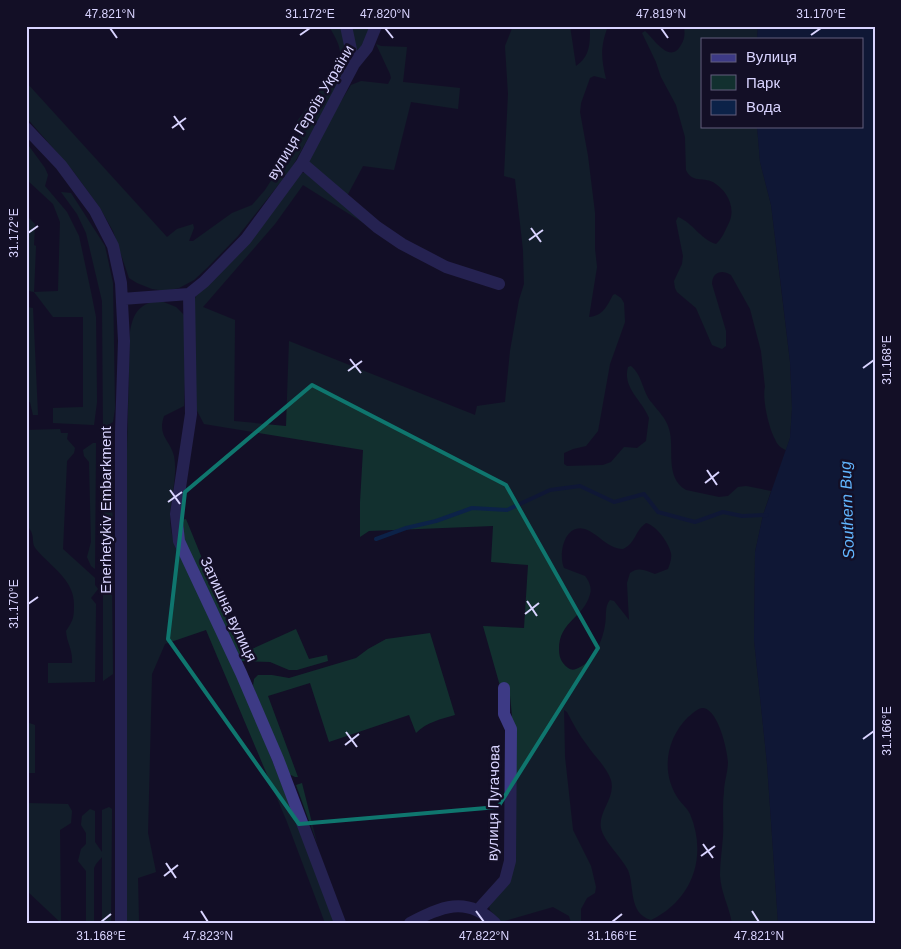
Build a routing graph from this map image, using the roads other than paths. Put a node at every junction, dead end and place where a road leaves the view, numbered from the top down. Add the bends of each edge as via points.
1 (346, 26) edge
2 (376, 26) edge
3 (354, 64) junction
4 (26, 128) edge
5 (302, 163) junction
6 (499, 284) dead end
7 (189, 294) junction
8 (122, 299) junction
9 (504, 688) dead end
10 (478, 910) junction
11 (121, 923) edge
12 (340, 923) edge
13 (410, 923) edge
14 (495, 923) edge

1 - 3 street
2 - 3 street, вулиця Героїв України via 367,48
3 - 5 street, вулиця Героїв України
4 - 8 street, Enerhetykiv Embarkment via 73,179 102,224 117,259
5 - 6 street via 377,227 402,244 446,266
5 - 7 street, вулиця Героїв України via 246,239
7 - 8 street
7 - 12 street, Затишна вулиця via 191,414 176,514 179,541 278,759
8 - 11 street, Enerhetykiv Embarkment
9 - 10 street, вулиця Пугачова via 504,714 511,729 510,862 505,880
10 - 13 street via 446,906
10 - 14 street

